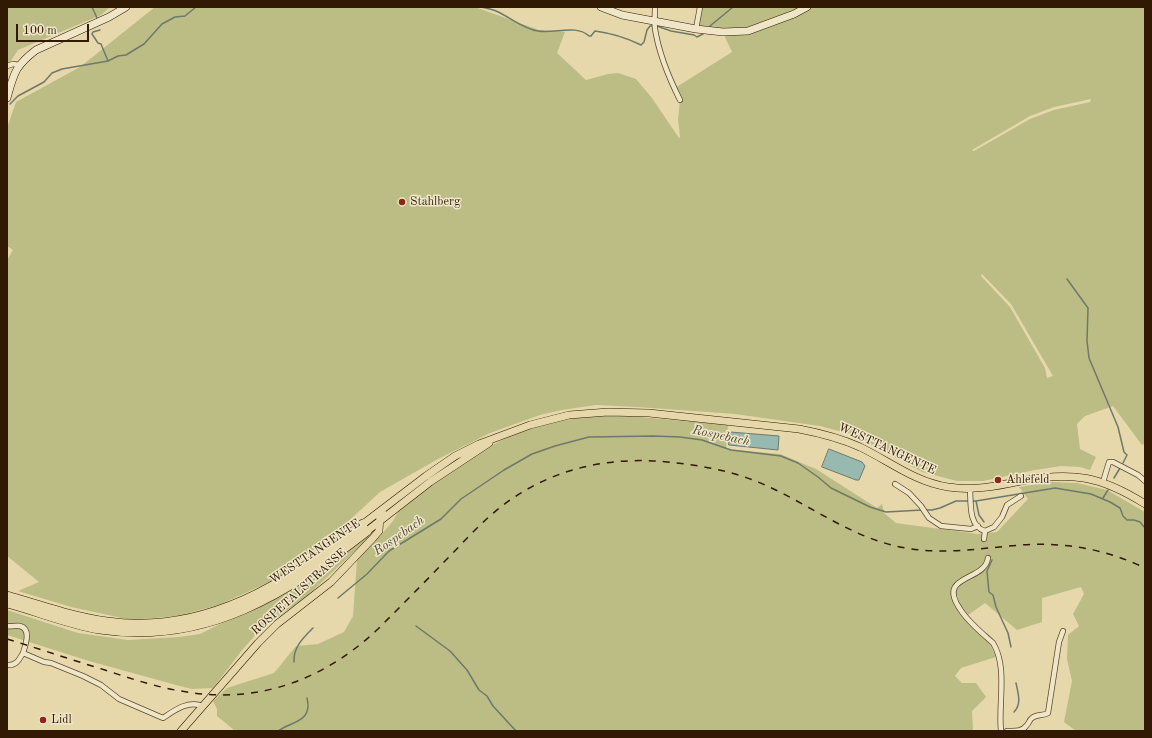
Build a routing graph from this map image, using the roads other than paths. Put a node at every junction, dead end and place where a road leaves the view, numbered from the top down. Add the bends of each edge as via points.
1 (126, 7) edge
2 (602, 7) edge
3 (655, 7) edge
4 (700, 7) edge
5 (807, 7) edge
6 (656, 22) junction
7 (696, 29) junction
8 (19, 65) junction
9 (7, 66) edge
10 (7, 98) edge
11 (680, 100) dead end
12 (497, 437) junction
13 (1145, 481) edge
14 (1103, 482) junction
15 (895, 484) dead end
16 (970, 488) junction
17 (1021, 496) dead end
18 (1145, 504) edge
19 (384, 507) junction
20 (380, 521) junction
21 (978, 526) junction
22 (985, 530) junction
23 (368, 531) junction
24 (984, 539) tunnel mouth
25 (988, 558) dead end
26 (7, 596) edge
27 (7, 603) edge
28 (7, 626) edge
29 (1063, 631) dead end
30 (23, 653) junction
31 (7, 665) edge
32 (203, 706) junction
33 (181, 731) edge
34 (1001, 731) edge
35 (1007, 731) edge

1 - 8 main road via 36,50
2 - 6 main road via 622,15
3 - 6 street
4 - 7 street
5 - 7 main road via 748,31
6 - 7 main road
6 - 11 street via 655,28 667,73
8 - 9 street
8 - 10 main road
12 - 16 main road, WESTTANGENTE via 570,415 608,412 799,429 837,437 932,483 947,487
12 - 19 main road, WESTTANGENTE via 455,456
12 - 20 main road, WESTTANGENTE via 430,482
13 - 14 street via 1138,475 1109,462
14 - 16 main road, WESTTANGENTE via 1059,475
14 - 18 main road, WESTTANGENTE
15 - 21 street via 909,493 929,518 941,526 971,529
16 - 21 street via 973,519
17 - 22 street via 1007,505 994,528
19 - 20 main road
19 - 23 main road, WESTTANGENTE
20 - 23 main road, WESTTANGENTE
21 - 22 street
22 - 24 street
23 - 26 highway, WESTTANGENTE via 264,592 234,606 175,622 108,622 82,618
23 - 27 highway, WESTTANGENTE via 272,595 230,615 200,625 154,631 100,629
23 - 32 main road, ROSPETALSTRASSE via 331,582 258,642
25 - 34 street via 982,570 961,580 955,586 954,593 960,610 997,650 1002,681
28 - 30 street via 22,627 26,631
29 - 35 street via 1048,713 1031,718 1022,730
30 - 31 street via 18,662
30 - 32 street via 83,676 101,685 127,704 160,718 189,704
32 - 33 main road, ROSPETALSTRASSE

